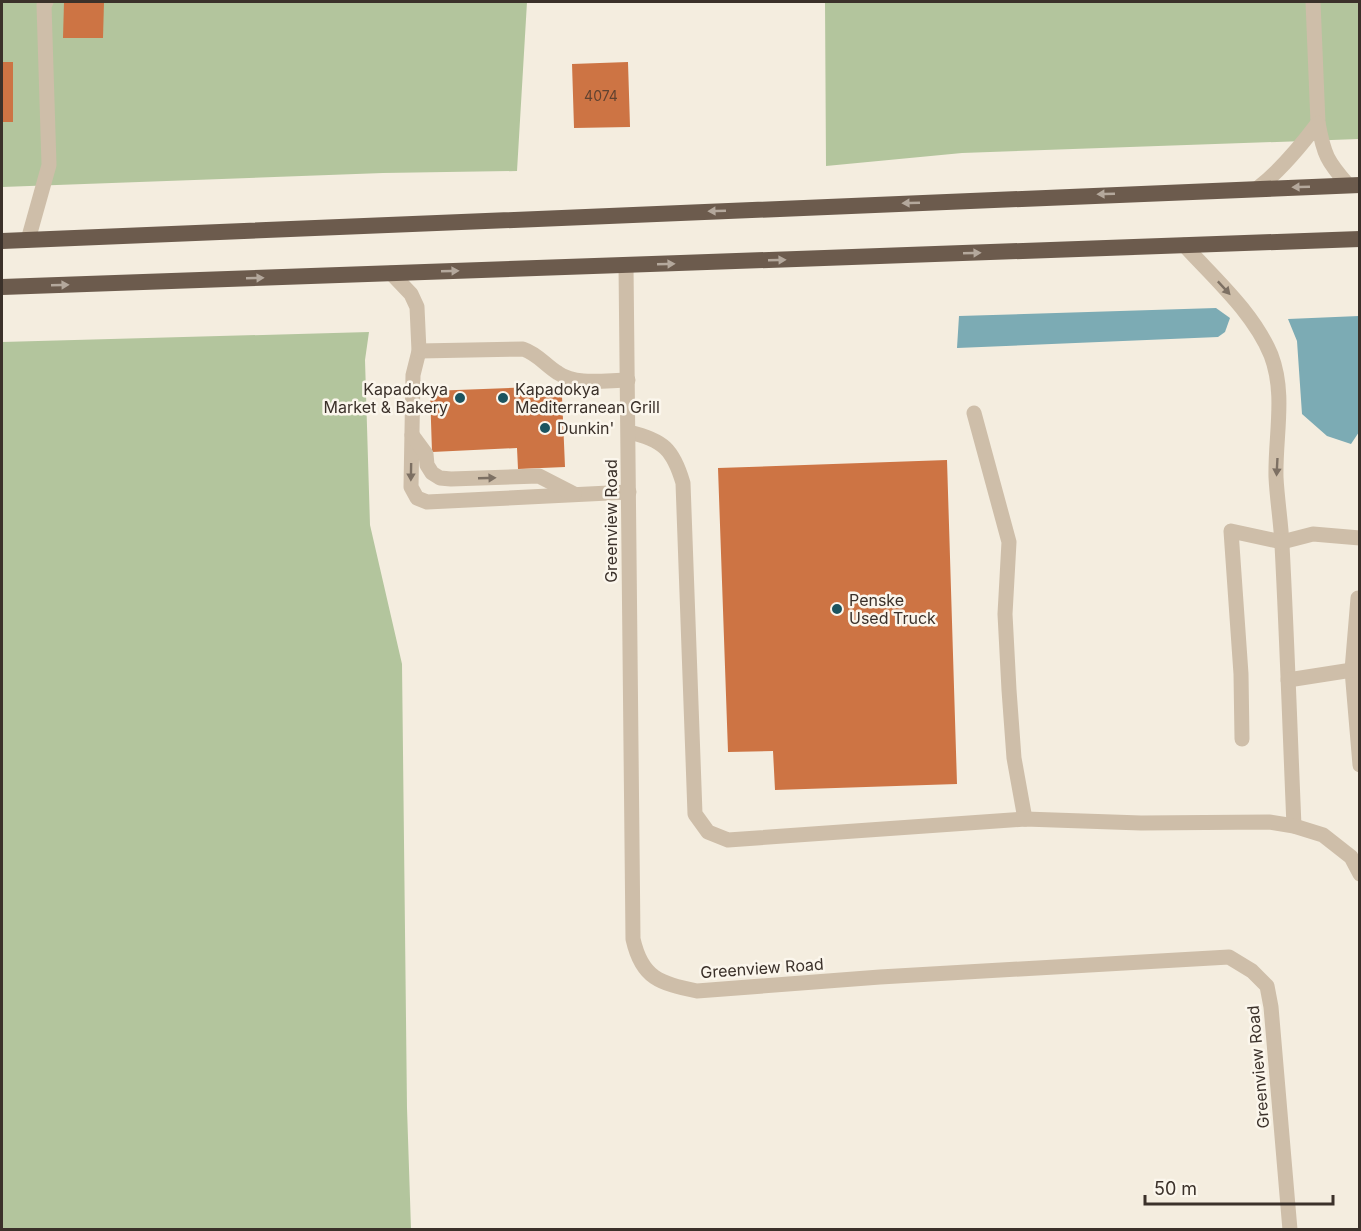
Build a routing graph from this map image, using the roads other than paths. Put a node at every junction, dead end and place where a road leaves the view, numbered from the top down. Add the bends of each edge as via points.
1 (46, 2) edge
2 (1312, 2) edge
3 (1318, 123) junction
4 (1354, 185) edge
5 (1258, 188) junction
6 (1359, 239) edge
7 (28, 240) junction
8 (2, 241) edge
9 (1184, 245) junction
10 (626, 265) junction
11 (391, 273) junction
12 (2, 287) edge
13 (419, 351) junction
14 (628, 380) junction
15 (974, 413) dead end
16 (629, 432) junction
17 (412, 435) junction
18 (629, 492) junction
19 (575, 495) junction
20 (1359, 538) edge
21 (1282, 542) junction
22 (1359, 598) edge
23 (1352, 670) junction
24 (1288, 680) junction
25 (1242, 739) dead end
26 (1359, 765) edge
27 (1025, 819) junction
28 (1294, 826) junction
29 (1359, 874) edge
30 (1290, 1230) edge

1 - 7 street via 49,165
2 - 3 street
3 - 4 street via 1329,163
3 - 5 street via 1281,168
4 -> 5 highway
5 -> 7 highway
6 - 9 highway
7 - 8 highway
10 -> 9 highway
9 -> 21 street via 1239,304 1271,356 1279,399 1276,475
11 -> 10 highway
10 - 14 street, Greenview Road
12 -> 11 highway
11 - 13 street via 411,294 417,307
13 - 14 street via 523,349 534,352 566,378
13 - 17 street via 413,375
14 - 16 street, Greenview Road
15 - 27 street via 1009,542 1005,614 1009,690 1014,758
16 - 18 street, Greenview Road
16 - 27 street via 650,437 666,447 678,463 683,483 694,814 708,832 728,840
17 -> 19 street via 426,454 432,473 440,478 539,476
17 -> 19 street via 411,487 421,501
18 - 19 street
18 - 30 street, Greenview Road via 633,939 636,955 647,973 669,985 697,991 1229,957 1267,986
20 - 21 street via 1313,534
21 - 24 street
21 - 25 street via 1231,531
22 - 23 street
23 - 24 street
23 - 26 street
24 - 28 street
27 - 28 street via 1269,822
28 - 29 street via 1323,835 1351,857

